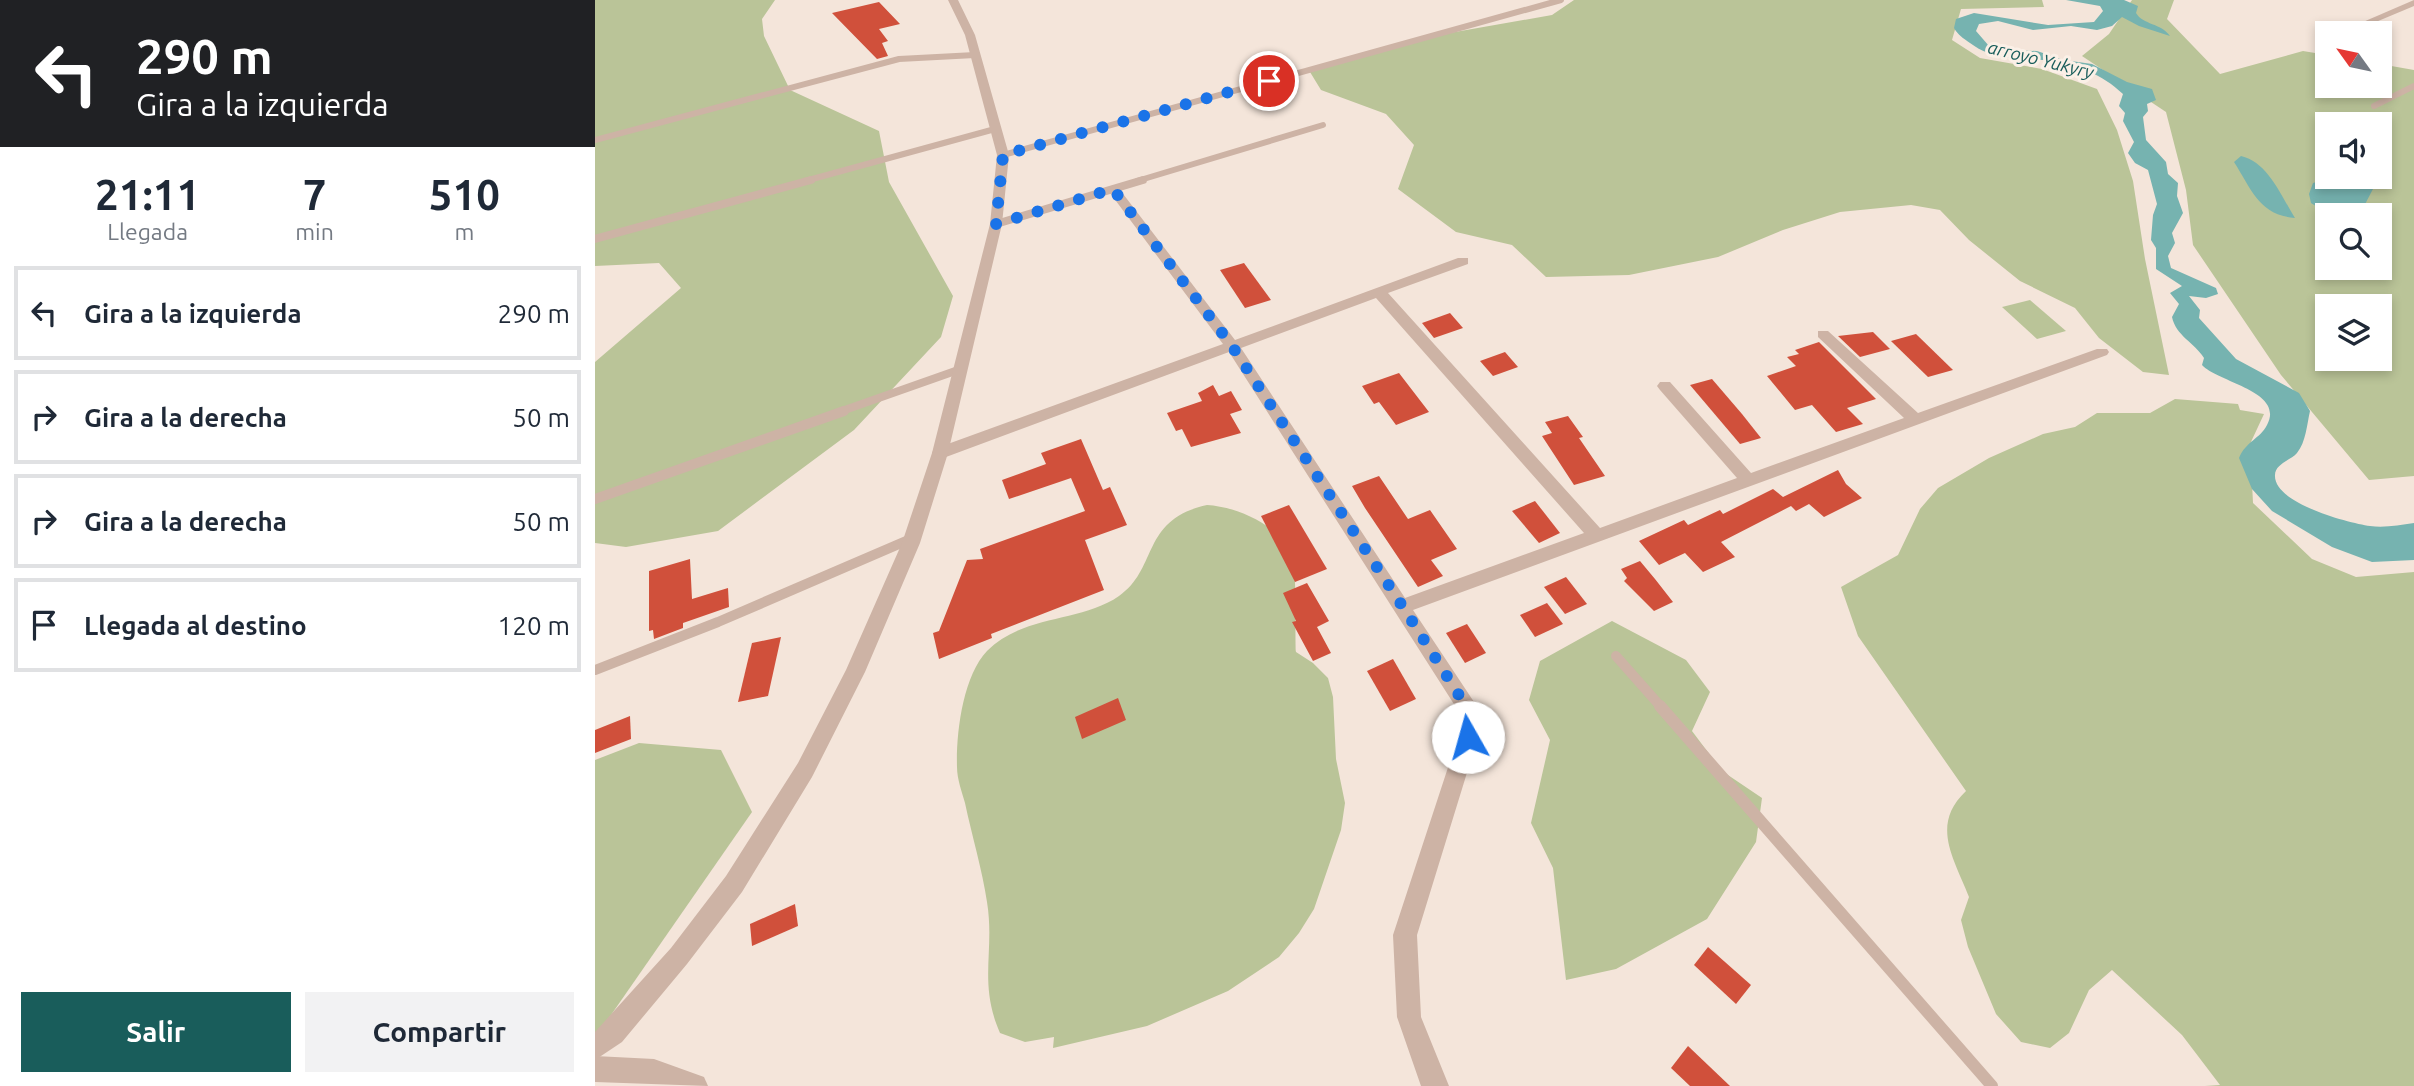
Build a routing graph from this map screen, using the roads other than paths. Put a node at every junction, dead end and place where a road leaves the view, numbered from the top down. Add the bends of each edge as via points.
1 (953, 0) edge
2 (1561, 0) edge
3 (2414, 3) edge
4 (2370, 21) edge
5 (975, 55) junction
6 (2414, 86) edge
7 (2374, 106) dead end
8 (1323, 125) dead end
9 (995, 129) junction
10 (595, 140) edge
11 (1003, 155) junction
12 (1113, 189) junction
13 (996, 224) junction
14 (595, 239) edge
15 (1463, 261) dead end
16 (1379, 292) junction
17 (1823, 334) dead end
18 (1232, 346) junction
19 (2102, 352) dead end
20 (961, 369) junction
21 (1665, 386) dead end
22 (1916, 420) junction
23 (940, 453) junction
24 (1749, 481) junction
25 (595, 499) edge
26 (1597, 536) junction
27 (913, 538) junction
28 (1403, 607) junction
29 (1616, 656) dead end
30 (595, 670) edge
31 (595, 1048) edge
32 (595, 1069) edge
33 (695, 1086) edge
34 (1436, 1086) edge
35 (1992, 1086) edge

1 - 5 street
2 - 11 lane
3 - 4 street
5 - 9 street
5 - 10 lane via 899,59
6 - 7 lane
8 - 12 lane
9 - 11 street
9 - 14 lane
11 - 13 street
12 - 13 lane
12 - 18 street
13 - 20 street
15 - 16 street
16 - 18 street
16 - 26 street
17 - 22 street
18 - 23 street
18 - 28 street
19 - 22 street
20 - 23 street
20 - 25 lane
21 - 24 street
22 - 24 street
23 - 27 street
24 - 26 street
26 - 28 street
27 - 30 lane
27 - 31 street via 883,612 811,758 734,884 679,957
28 - 34 street via 1469,711 1468,737 1405,935 1409,1017
29 - 35 lane
32 - 33 street via 655,1072

